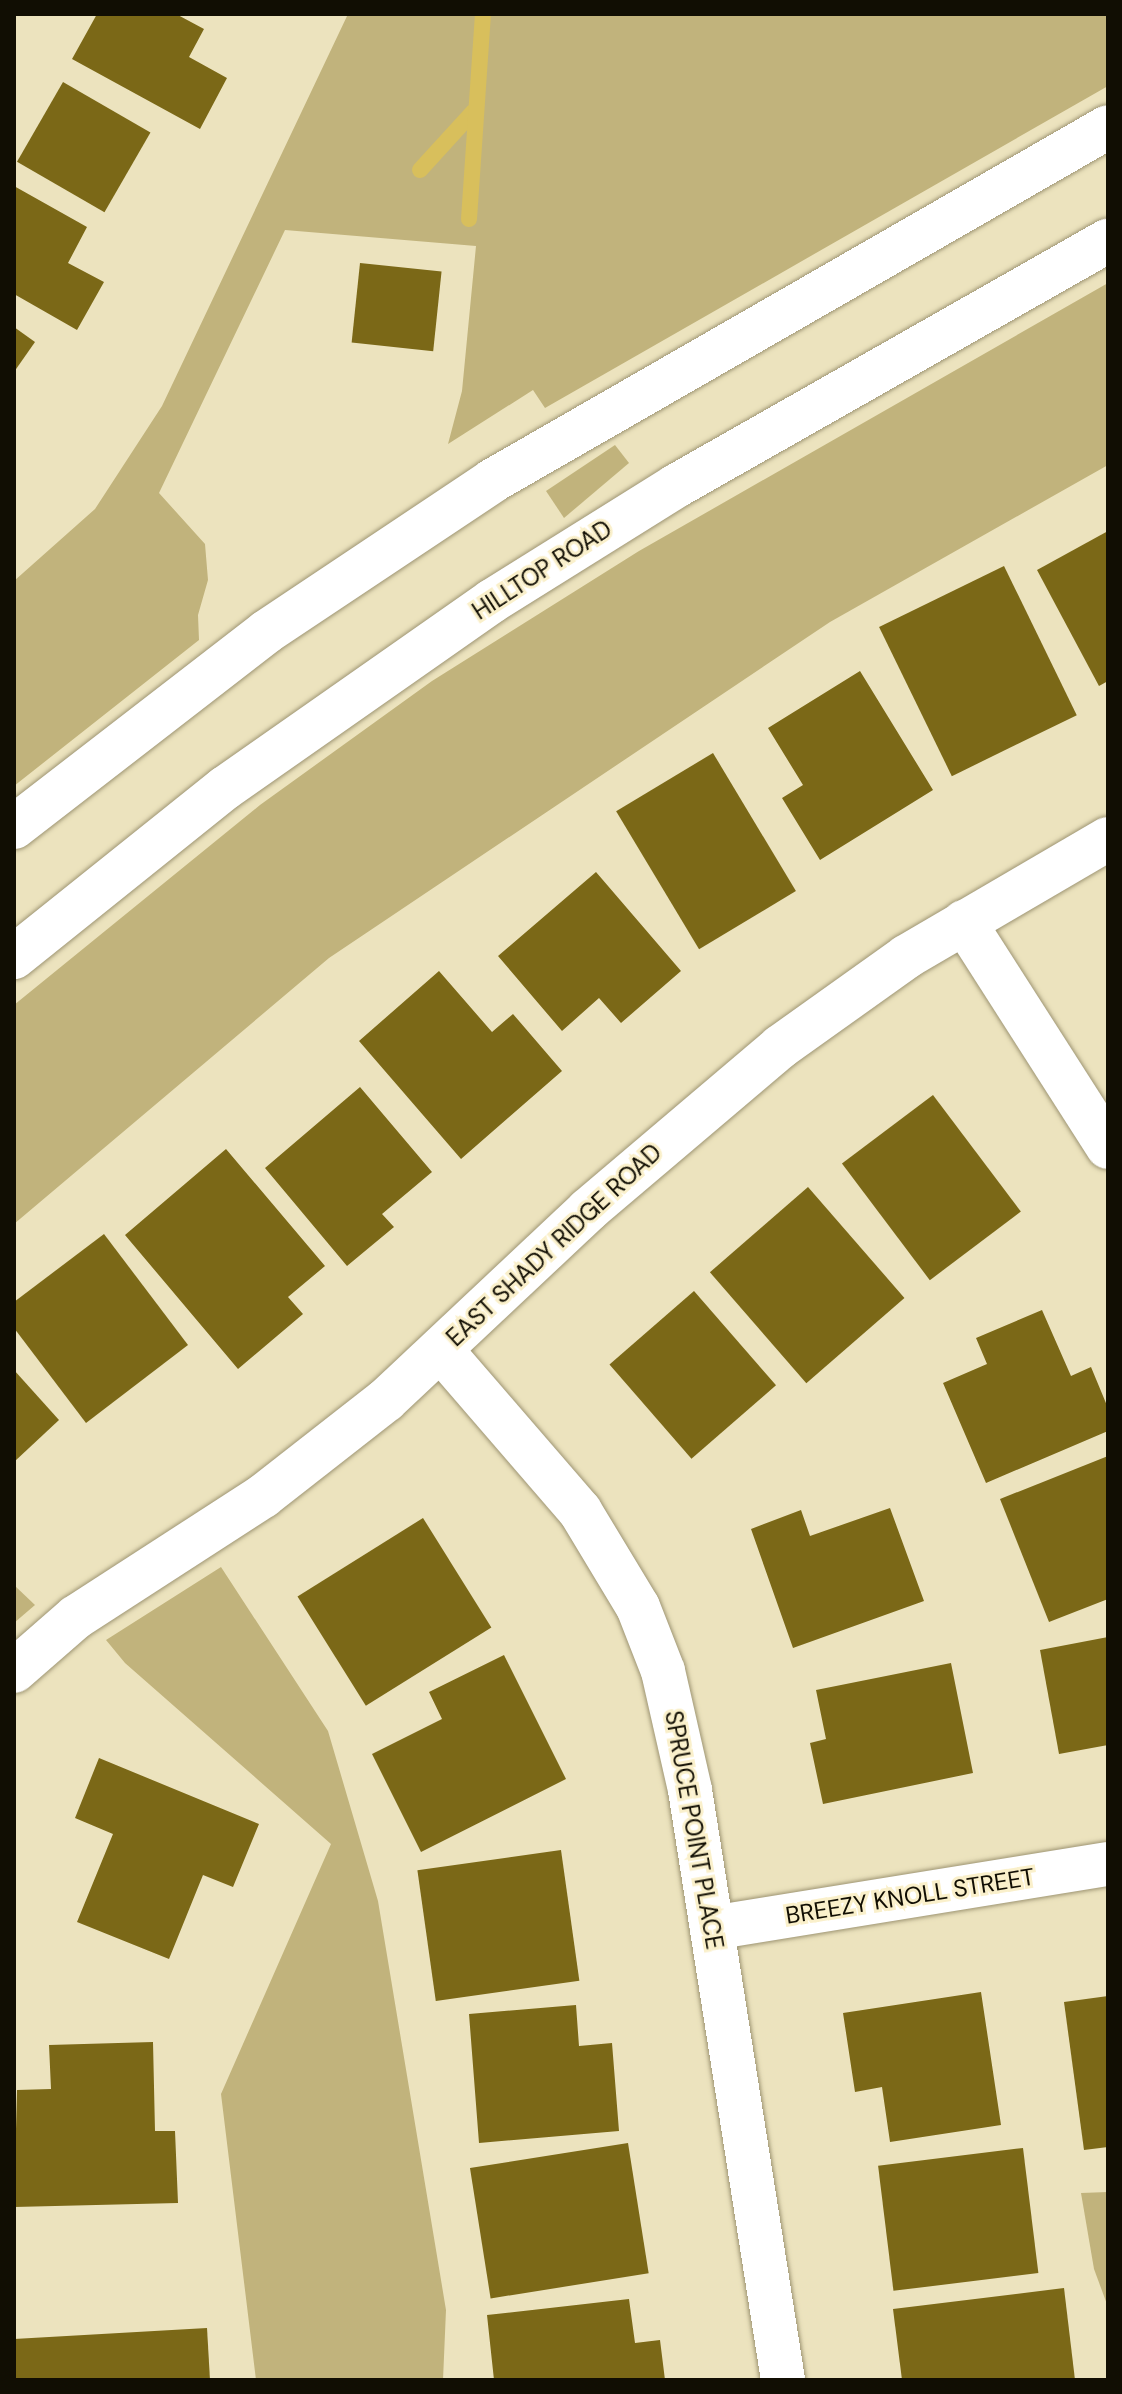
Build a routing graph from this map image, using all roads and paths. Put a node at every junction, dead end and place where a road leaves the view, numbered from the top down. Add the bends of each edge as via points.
1 (1108, 127) edge
2 (1108, 241) edge
3 (14, 827) edge
4 (1108, 839) edge
5 (964, 922) junction
6 (14, 957) edge
7 (1108, 1147) edge
8 (441, 1350) junction
9 (14, 1671) edge
10 (1108, 1864) edge
11 (712, 1928) junction
12 (783, 2380) edge

1 - 3 street via 492,481 266,632
2 - 6 street, HILLTOP ROAD via 676,486 492,601 250,769
4 - 5 street, EAST SHADY RIDGE ROAD
5 - 7 street
5 - 8 street, EAST SHADY RIDGE ROAD via 882,973 748,1073 599,1200
8 - 9 street, EAST SHADY RIDGE ROAD via 297,1471 76,1617
8 - 11 street, SPRUCE POINT PLACE via 569,1496 638,1607 678,1727
10 - 11 street, BREEZY KNOLL STREET
11 - 12 street, SPRUCE POINT PLACE

